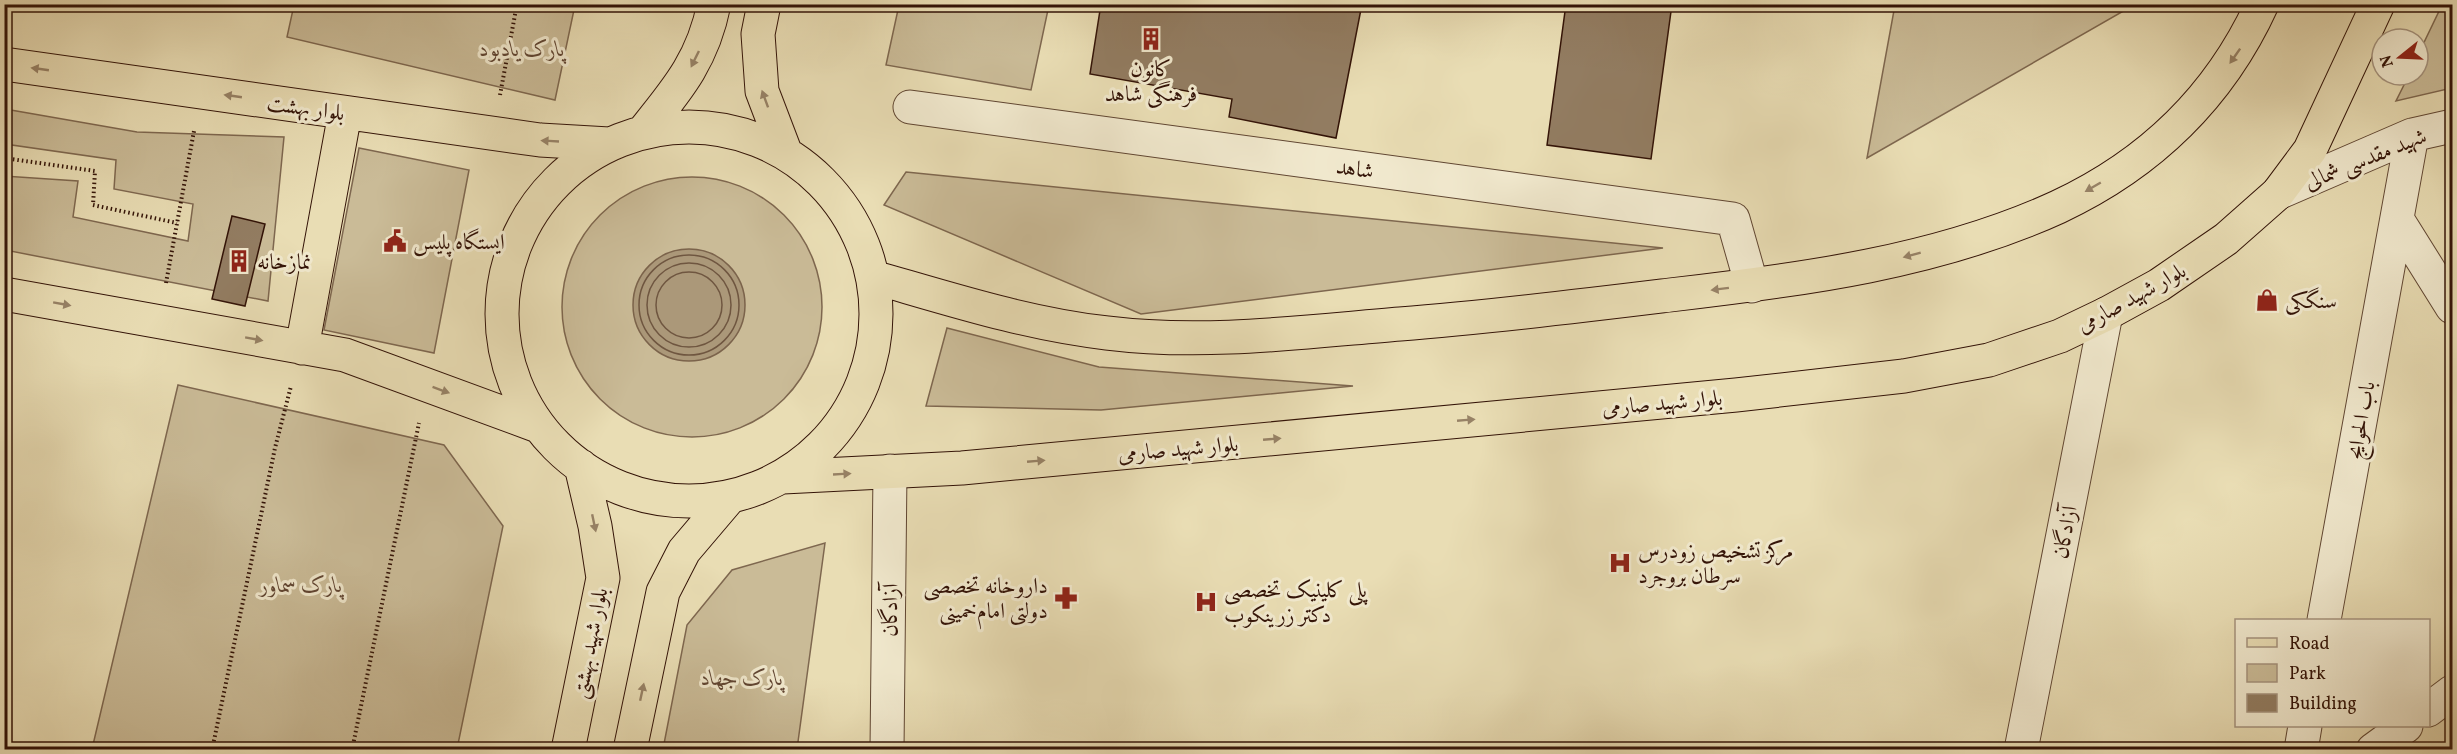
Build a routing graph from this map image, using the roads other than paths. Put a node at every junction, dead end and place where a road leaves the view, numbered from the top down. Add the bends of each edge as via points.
1 (714, 4) edge
2 (764, 4) edge
3 (2262, 4) edge
4 (2378, 4) edge
5 (4, 64) edge
6 (910, 106) dead end
7 (345, 113) junction
8 (2452, 126) edge
9 (642, 132) junction
10 (2412, 135) junction
11 (609, 144) junction
12 (786, 154) junction
13 (2278, 193) junction
14 (2397, 219) junction
15 (873, 277) junction
16 (1752, 285) junction
17 (4, 294) edge
18 (2452, 307) edge
19 (2106, 315) junction
20 (302, 348) junction
21 (538, 426) junction
22 (580, 466) junction
23 (890, 471) junction
24 (783, 477) junction
25 (729, 498) junction
26 (2324, 619) edge
27 (2452, 692) edge
28 (2430, 708) edge
29 (2305, 727) edge
30 (2405, 727) edge
31 (568, 750) edge
32 (630, 750) edge
33 (887, 750) edge
34 (2021, 750) edge
35 (2301, 750) edge
36 (2373, 750) edge

1 -> 9 main road via 709,30 685,79
12 -> 2 main road via 762,91 758,34
3 -> 16 main road via 2245,42 2210,93 2132,165 2061,206 1990,234 1900,259
4 - 13 main road, بلوار شهید صارمی via 2310,150
7 -> 5 main road, بلوار بهشت
6 - 16 street, شاهد via 1733,219
11 -> 7 main road, بلوار بهشت via 540,140
7 - 20 main road
8 - 10 street, شهید مقدسی شمالی
9 - 11 main road
9 - 12 main road via 692,126 741,133
10 - 13 street, شهید مقدسی شمالی
10 - 14 street, باب الحوایج
11 - 21 main road via 570,170 537,204 514,245 503,291 503,339 516,384
12 - 15 main road via 826,186 856,228
13 - 19 main road, بلوار شهید صارمی via 2226,239 2159,285
14 - 18 street
14 - 26 street, باب الحوایج
16 -> 15 main road via 1491,317 1219,338 1109,334 1020,319
15 - 24 main road via 875,335 860,392 829,440
17 -> 20 main road
23 -> 19 main road, بلوار شهید صارمی via 974,467 1904,376 1989,360 2060,336
19 - 34 street, آزادگان
20 -> 21 main road via 345,355
21 - 22 main road
22 - 25 main road via 600,480 642,496 685,502
22 -> 31 main road, بلوار شهید بهشتی via 603,578
24 -> 23 main road, بلوار شهید صارمی
23 - 33 street, آزادگان
24 - 25 main road
32 -> 25 main road via 663,592 684,550
27 - 28 street
29 - 35 street
30 - 36 street

